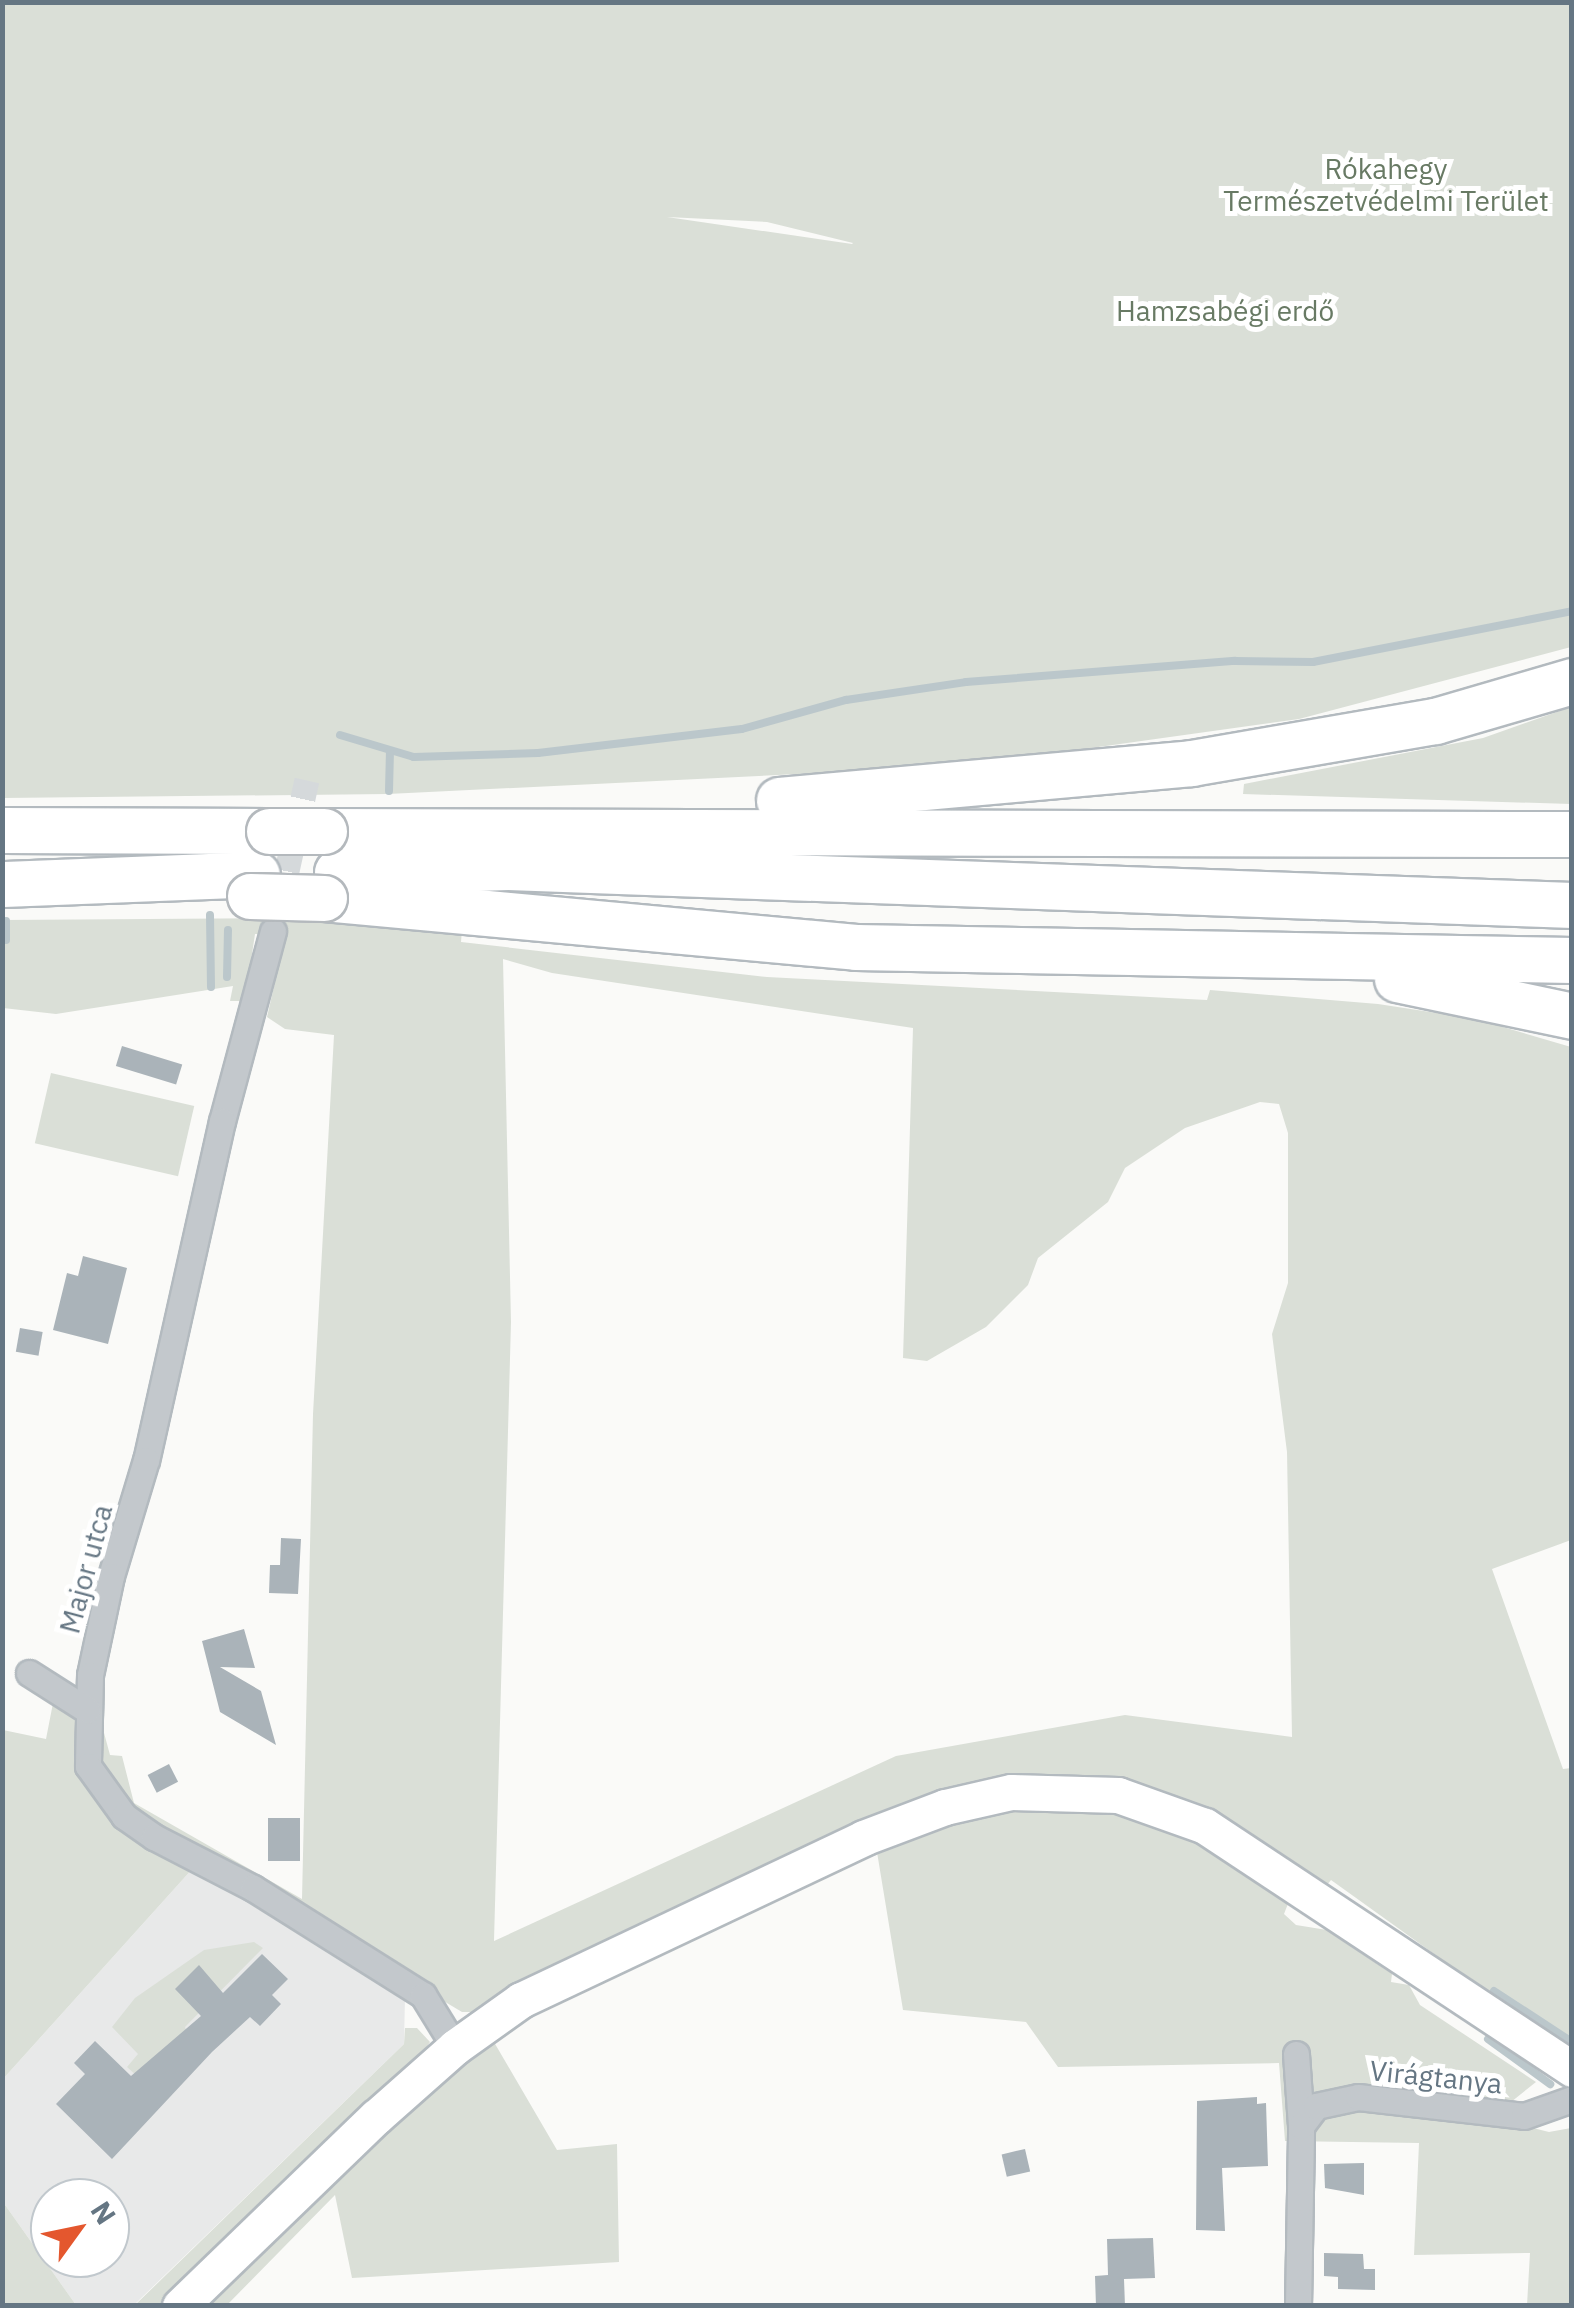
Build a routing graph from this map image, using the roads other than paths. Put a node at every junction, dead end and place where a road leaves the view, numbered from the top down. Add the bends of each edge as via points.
1 (1572, 682) edge
2 (2, 830) edge
3 (370, 831) junction
4 (1572, 834) edge
5 (324, 867) junction
6 (24, 884) edge
7 (260, 900) junction
8 (1572, 905) edge
9 (1081, 955) junction
10 (1572, 960) edge
11 (1572, 1016) edge
12 (29, 1673) dead end
13 (87, 1710) junction
14 (455, 2047) junction
15 (1296, 2054) dead end
16 (1572, 2069) edge
17 (1572, 2099) edge
18 (1302, 2126) junction
19 (180, 2306) edge
20 (1298, 2306) edge

1 - 3 highway via 1435,721 1191,763 876,796 480,806
2 - 5 highway, bridge via 269,831
3 - 4 highway
3 - 5 highway
5 - 7 highway
5 - 8 highway
5 - 9 highway via 837,946
6 - 7 highway
7 - 13 street, Major utca via 222,1121 146,1460 111,1576
9 - 10 highway
9 - 11 highway via 1413,981
12 - 13 street
13 - 14 street, Major utca via 88,1766 124,1816 423,1996
14 - 16 main road via 558,1981 863,1838 972,1799 1076,1790 1149,1804 1226,1838
14 - 19 main road
15 - 18 street
17 - 18 street, Virágtanya via 1524,2116 1341,2098 1316,2106
18 - 20 street

